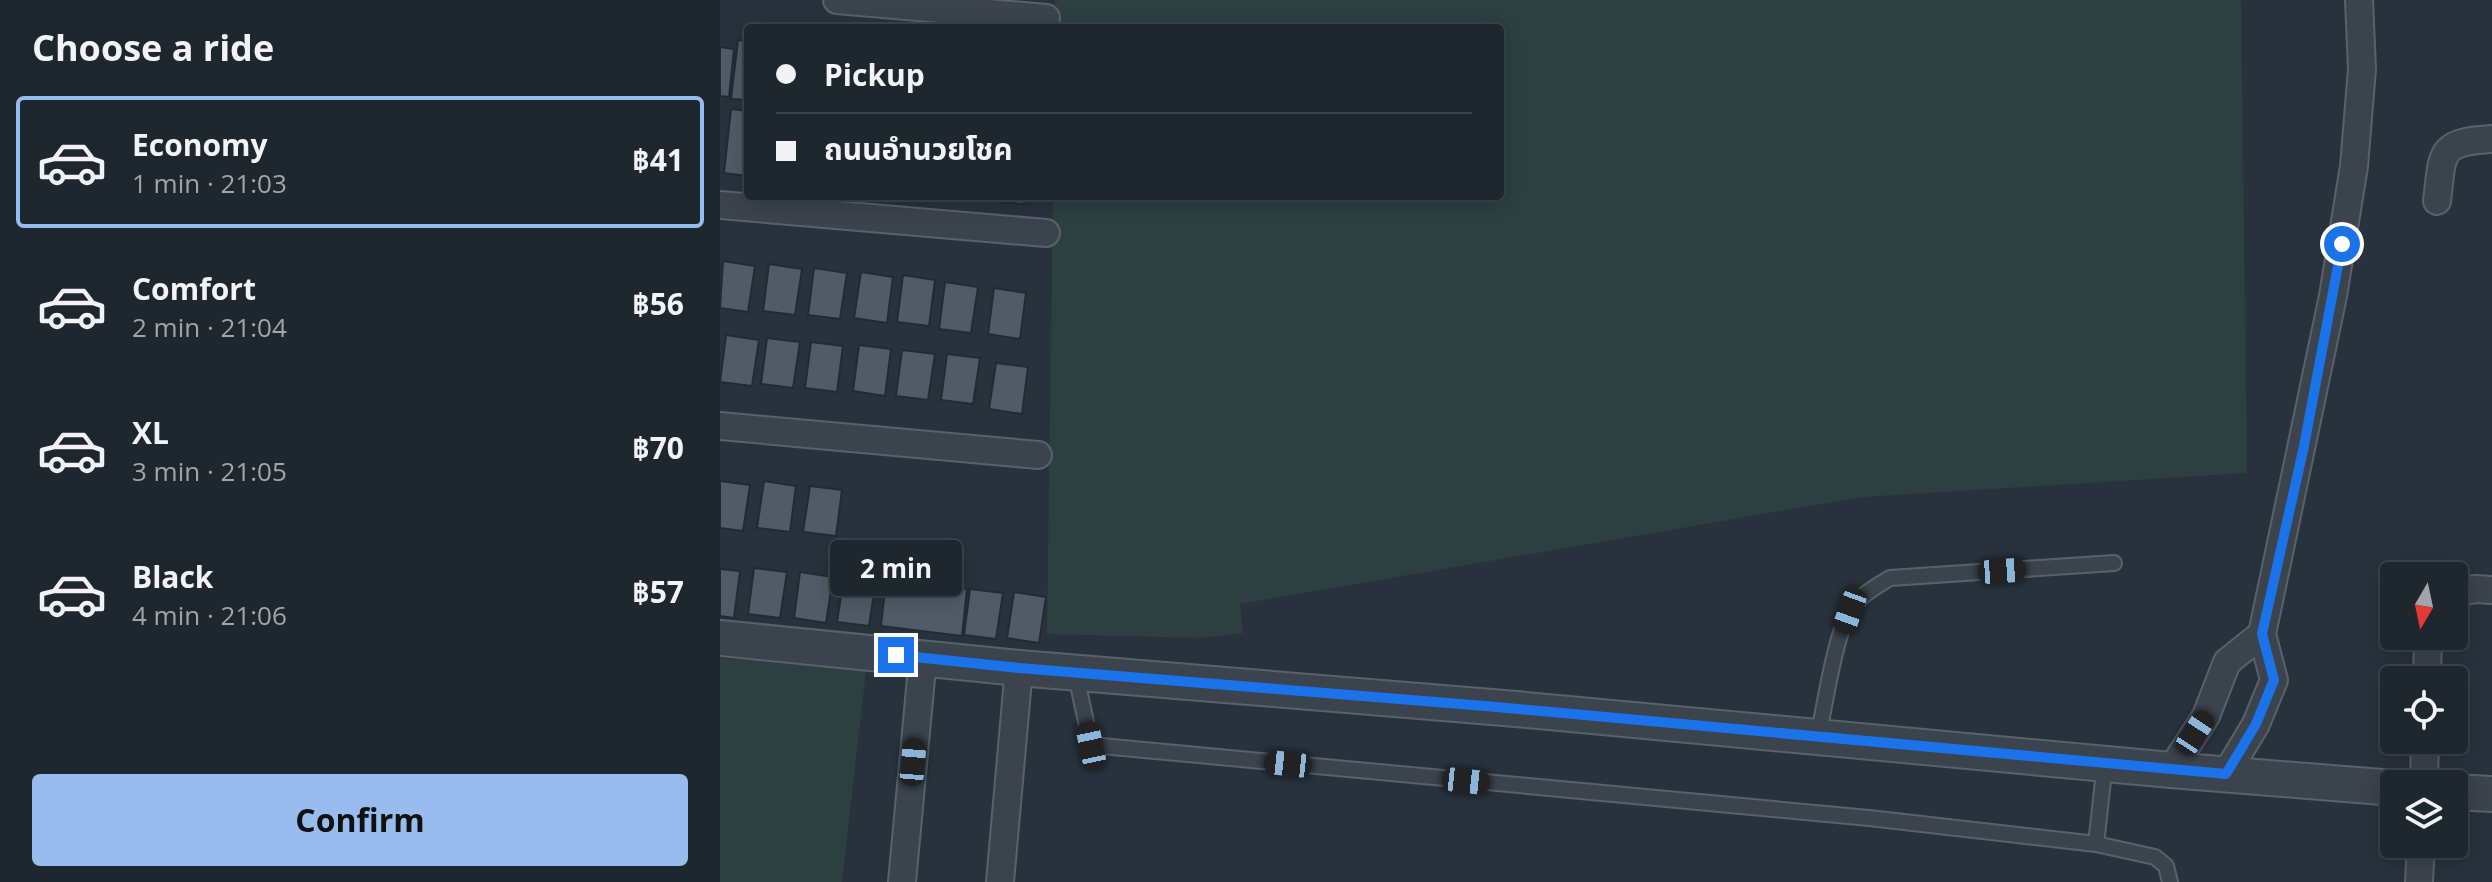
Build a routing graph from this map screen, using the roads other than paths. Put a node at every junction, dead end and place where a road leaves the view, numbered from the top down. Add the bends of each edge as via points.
1 (837, 0) edge
2 (2359, 0) edge
3 (1046, 18) dead end
4 (2492, 139) edge
5 (2437, 201) dead end
6 (720, 205) edge
7 (1046, 233) dead end
8 (720, 426) edge
9 (1038, 455) dead end
10 (2114, 563) dead end
11 (2492, 590) edge
12 (2468, 591) edge
13 (2262, 634) junction
14 (720, 638) edge
15 (923, 657) junction
16 (1019, 668) junction
17 (1075, 671) junction
18 (1818, 737) junction
19 (2105, 763) junction
20 (2171, 770) junction
21 (2226, 774) junction
22 (2380, 787) edge
23 (2468, 793) edge
24 (2492, 794) edge
25 (2096, 844) junction
26 (2420, 858) edge
27 (902, 882) edge
28 (1000, 882) edge
29 (2170, 882) edge
30 (2419, 882) edge

1 - 3 street
2 - 13 street via 2362,69 2354,166 2330,311
4 - 5 street via 2461,141 2446,152
6 - 7 street
8 - 9 street
10 - 18 lane via 1890,578 1864,594 1850,611
11 - 12 street
13 - 20 street via 2227,662 2206,716
13 - 21 street via 2274,680
14 - 15 street
15 - 16 street
15 - 27 street
16 - 17 street
16 - 28 street
17 - 18 street
17 - 25 lane via 1091,745
18 - 19 street
19 - 20 street
19 - 25 lane
20 - 21 street
21 - 22 street
23 - 24 street
25 - 29 lane via 2155,857 2166,866
26 - 30 street

